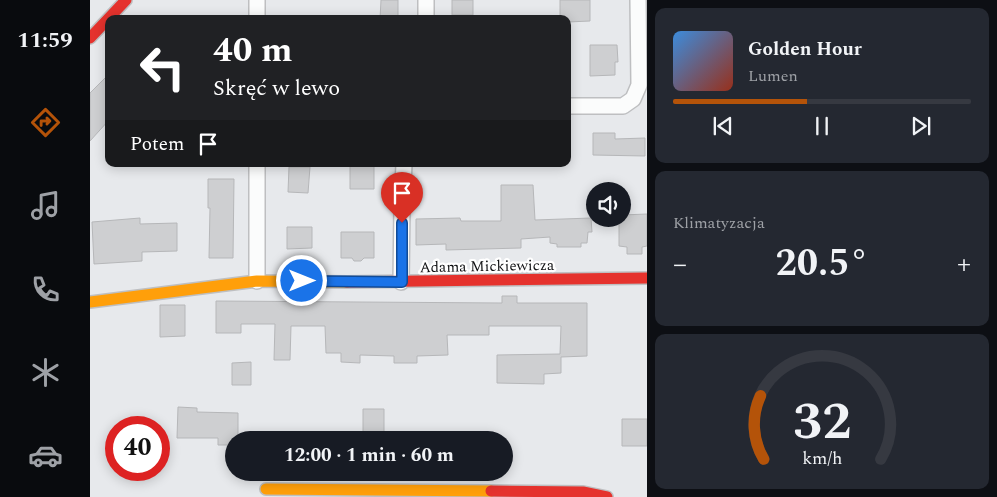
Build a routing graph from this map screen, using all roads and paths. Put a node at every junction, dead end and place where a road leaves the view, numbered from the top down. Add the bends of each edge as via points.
1 (126, 0) edge
2 (257, 0) edge
3 (426, 0) edge
4 (638, 0) edge
5 (112, 15) edge
6 (257, 15) edge
7 (426, 15) edge
8 (105, 22) edge
9 (90, 38) edge
10 (571, 106) edge
11 (257, 167) edge
12 (404, 167) edge
13 (647, 278) edge
14 (257, 281) junction
15 (402, 282) junction
16 (90, 302) edge
17 (266, 489) dead end
18 (607, 497) edge

1 - 5 street
2 - 6 street
3 - 7 street
4 - 10 street via 639,85 633,99 623,106
8 - 9 street
11 - 14 street
12 - 15 street
13 - 15 street, Adama Mickiewicza
14 - 15 street, Adama Mickiewicza
14 - 16 street, Adama Mickiewicza
17 - 18 street via 583,492

